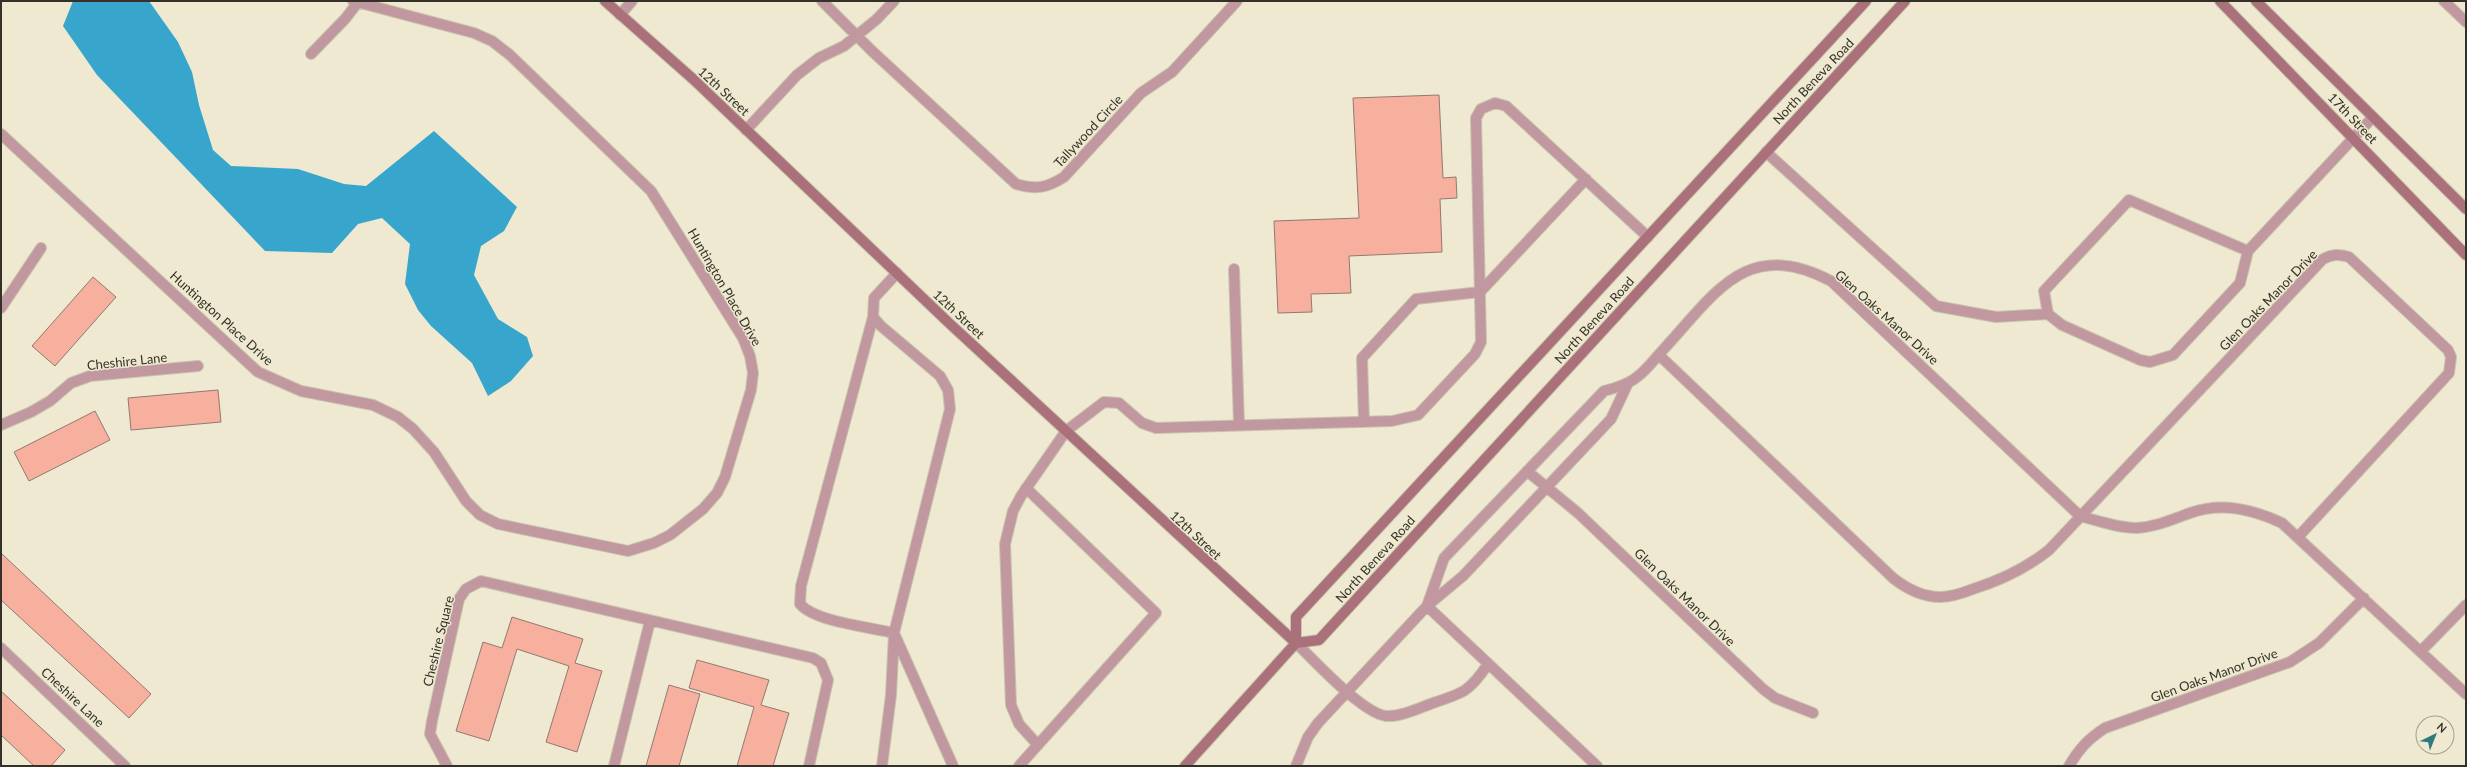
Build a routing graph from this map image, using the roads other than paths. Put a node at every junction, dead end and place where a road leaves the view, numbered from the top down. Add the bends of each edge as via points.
1 (356, 1) edge
2 (605, 1) edge
3 (632, 1) edge
4 (822, 1) edge
5 (894, 1) edge
6 (1237, 1) edge
7 (1866, 1) edge
8 (1905, 1) edge
9 (2220, 1) edge
10 (2256, 1) edge
11 (2444, 1) edge
12 (620, 15) junction
13 (2466, 22) edge
14 (856, 35) junction
15 (311, 54) dead end
16 (2373, 117) junction
17 (746, 130) junction
18 (1, 134) edge
19 (2354, 139) junction
20 (1766, 152) junction
21 (1586, 180) junction
22 (2466, 210) edge
23 (1648, 237) junction
24 (41, 248) dead end
25 (2248, 251) junction
26 (2466, 255) edge
27 (1234, 269) dead end
28 (897, 273) junction
29 (1480, 292) junction
30 (1, 308) edge
31 (2048, 314) junction
32 (873, 317) junction
33 (1659, 355) junction
34 (198, 366) dead end
35 (1628, 383) junction
36 (1364, 422) junction
37 (1, 425) edge
38 (1239, 425) junction
39 (1066, 432) junction
40 (1527, 471) junction
41 (1026, 488) junction
42 (1546, 488) junction
43 (2080, 516) junction
44 (2298, 537) junction
45 (2364, 598) junction
46 (2466, 605) edge
47 (1427, 606) junction
48 (650, 620) junction
49 (894, 633) junction
50 (1296, 644) junction
51 (1, 648) edge
52 (2421, 651) junction
53 (1488, 664) junction
54 (1347, 692) junction
55 (2466, 694) edge
56 (1813, 713) dead end
57 (1038, 745) junction
58 (125, 766) edge
59 (447, 766) edge
60 (614, 766) edge
61 (809, 766) edge
62 (882, 766) edge
63 (953, 766) edge
64 (1019, 766) edge
65 (1185, 766) edge
66 (1296, 766) edge
67 (1597, 766) edge
68 (2069, 766) edge

1 - 15 street, Huntington Place Drive via 345,19
1 - 18 street, Huntington Place Drive via 474,33 492,41 510,55 651,191 742,338 750,356 753,373 751,390 725,477 717,493 703,509 670,535 628,551 507,527 480,515 466,501 424,441 398,417 373,405 301,391 258,372
2 - 12 main road, 12th Street
3 - 12 street
4 - 14 street, Tallywood Circle
5 - 14 street via 877,19
6 - 14 street, Tallywood Circle via 1172,72 1141,94 1064,177 1042,188 1027,188 1016,184
7 - 23 main road, North Beneva Road
8 - 20 main road, North Beneva Road
9 - 19 main road, 17th Street
10 - 16 main road, 17th Street
11 - 13 street
12 - 17 main road, 12th Street
14 - 17 street via 844,46 819,58 797,75
16 - 19 street
16 - 22 main road, 17th Street
17 - 28 main road, 12th Street
19 - 25 street
19 - 26 main road, 17th Street
20 - 31 street via 1936,306 1996,317
20 - 50 main road, North Beneva Road via 1319,640
21 - 23 street
21 - 29 street
21 - 29 street via 1506,106 1495,103 1481,109 1476,118
23 - 50 main road, North Beneva Road via 1296,617
24 - 30 street
25 - 31 street via 2240,283 2173,355 2164,358 2150,362 2140,360 2062,325
25 - 31 street via 2129,200 2044,291
27 - 38 street
28 - 32 street via 874,298
28 - 39 main road, 12th Street
29 - 36 street via 1481,342 1475,354 1418,415 1392,421
29 - 36 street via 1416,299 1362,358
32 - 49 street via 940,376 948,390 950,409
32 - 49 street via 801,586 800,604 805,610 825,618
33 - 35 street, Glen Oaks Manor Drive
33 - 43 street, Glen Oaks Manor Drive via 1893,578 1916,593 1940,597 1953,596 2007,578 2049,550
33 - 43 street, Glen Oaks Manor Drive via 1722,285 1740,273 1773,264 1792,265 1810,270 1831,281
34 - 37 street, Cheshire Lane via 90,376 71,383 32,412
35 - 40 street, Glen Oaks Manor Drive via 1604,391
35 - 42 street, Glen Oaks Manor Drive via 1611,419
36 - 38 street
38 - 39 street via 1156,428 1142,423 1119,403 1104,402
39 - 41 street
39 - 50 main road, 12th Street
40 - 42 street, Glen Oaks Manor Drive
40 - 47 street, Glen Oaks Manor Drive via 1444,558
41 - 57 street via 1013,511 1005,544 1007,650 1013,713
41 - 57 street via 1156,613
42 - 47 street, Glen Oaks Manor Drive via 1463,576
42 - 56 street, Glen Oaks Manor Drive via 1578,513 1763,689 1775,698
43 - 44 street, Glen Oaks Manor Drive via 2123,527 2138,528 2162,524 2203,510 2226,507 2262,514 2282,523
43 - 44 street, Glen Oaks Manor Drive via 2323,260 2331,255 2340,254 2349,257 2448,350 2452,365 2449,373
44 - 45 street, Glen Oaks Manor Drive
45 - 52 street, Glen Oaks Manor Drive
45 - 68 street, Glen Oaks Manor Drive via 2319,643 2290,662 2105,728 2089,738
46 - 52 street
47 - 53 street
47 - 54 street, Glen Oaks Manor Drive
48 - 59 street, Cheshire Square via 481,581 466,589 459,599 430,734
48 - 60 street
48 - 61 street, Cheshire Square via 813,658 821,663 828,680
49 - 62 street via 891,695
49 - 63 street
50 - 54 street
50 - 65 main road
51 - 58 street, Cheshire Lane
52 - 55 street, Glen Oaks Manor Drive
53 - 54 street via 1477,681 1461,693 1401,714 1387,716 1376,713
53 - 67 street
54 - 66 street, Glen Oaks Manor Drive via 1308,737
57 - 64 street

